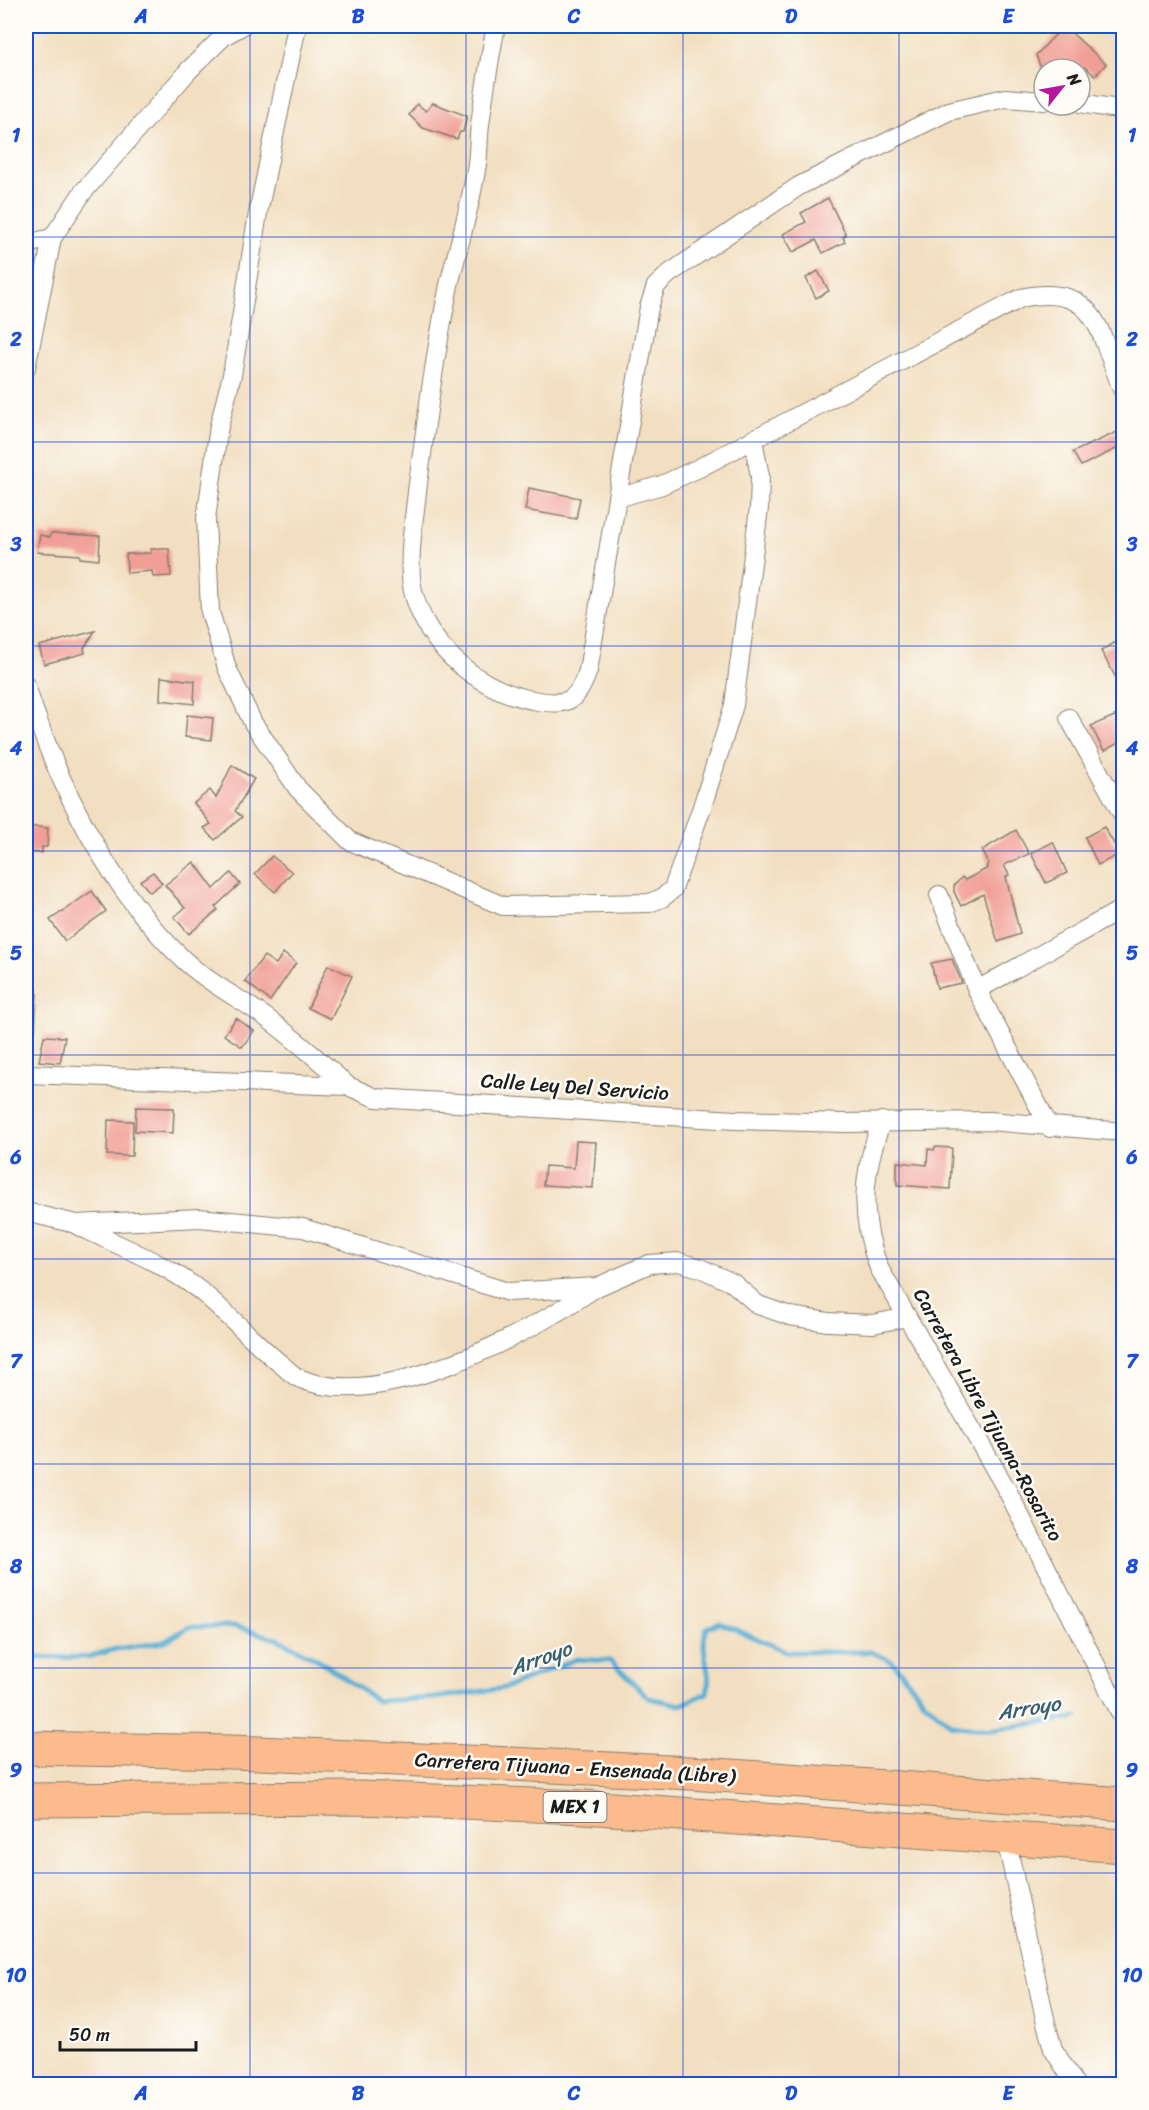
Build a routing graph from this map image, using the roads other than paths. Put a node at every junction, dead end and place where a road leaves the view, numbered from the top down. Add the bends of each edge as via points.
1 (242, 26) edge
2 (297, 26) edge
3 (495, 31) dead end
4 (1032, 100) edge
5 (1092, 105) edge
6 (1124, 111) edge
7 (52, 238) junction
8 (26, 244) edge
9 (26, 368) edge
10 (1124, 393) edge
11 (753, 440) junction
12 (617, 498) junction
13 (26, 686) edge
14 (1068, 718) dead end
15 (1124, 817) edge
16 (939, 895) dead end
17 (1124, 908) edge
18 (26, 987) edge
19 (977, 990) junction
20 (26, 1029) edge
21 (26, 1074) edge
22 (348, 1086) junction
23 (882, 1121) junction
24 (1050, 1128) junction
25 (1124, 1132) edge
26 (26, 1212) edge
27 (76, 1224) junction
28 (597, 1287) junction
29 (907, 1317) junction
30 (1124, 1720) edge
31 (26, 1748) edge
32 (26, 1800) edge
33 (1124, 1804) edge
34 (1006, 1839) junction
35 (1124, 1846) edge
36 (1075, 2085) edge

1 - 7 street via 224,36 189,70 83,192
2 - 11 street via 219,426 206,519 210,612 227,668 252,723 298,789 350,842 503,906 649,903 673,889 734,705 759,508 760,476
3 - 12 street via 476,172 449,287 428,403 411,541 413,594 425,624 448,655 478,679 526,699 555,704 569,701 580,692 588,671
4 - 12 street via 1005,98 949,111 799,186 656,286 649,307
5 - 6 street
7 - 8 street
7 - 9 street
10 - 11 street via 1089,309 1070,297 1046,293 1021,298
11 - 12 street via 662,485
13 - 22 street via 41,734 85,831 156,930 186,963 272,1022
14 - 15 street
16 - 19 street
17 - 19 street
18 - 20 street
19 - 24 street
21 - 22 street, Calle Ley Del Servicio
22 - 23 street, Calle Ley Del Servicio via 375,1098 735,1120
23 - 24 street, Calle Ley Del Servicio via 989,1121
23 - 29 street, Carretera Libre Tijuana-Rosarito via 869,1155 864,1218 879,1268
24 - 25 street, Calle Ley Del Servicio
26 - 27 street
27 - 28 street via 199,1218 303,1228 508,1292
27 - 28 street via 165,1269 208,1297 265,1352 300,1379 328,1386 363,1388 437,1370 549,1319
28 - 29 street via 649,1264 679,1262 733,1283 758,1305 790,1316 873,1324
29 - 30 street, Carretera Libre Tijuana-Rosarito via 1008,1492
31 - 33 highway, Carretera Tijuana - Ensenada (Libre) / MEX 1 via 490,1762
32 - 34 highway, Carretera Tijuana - Ensenada (Libre) / MEX 1 via 361,1798 584,1808
34 - 35 highway, Carretera Tijuana - Ensenada (Libre) / MEX 1
34 - 36 street via 1053,2049

